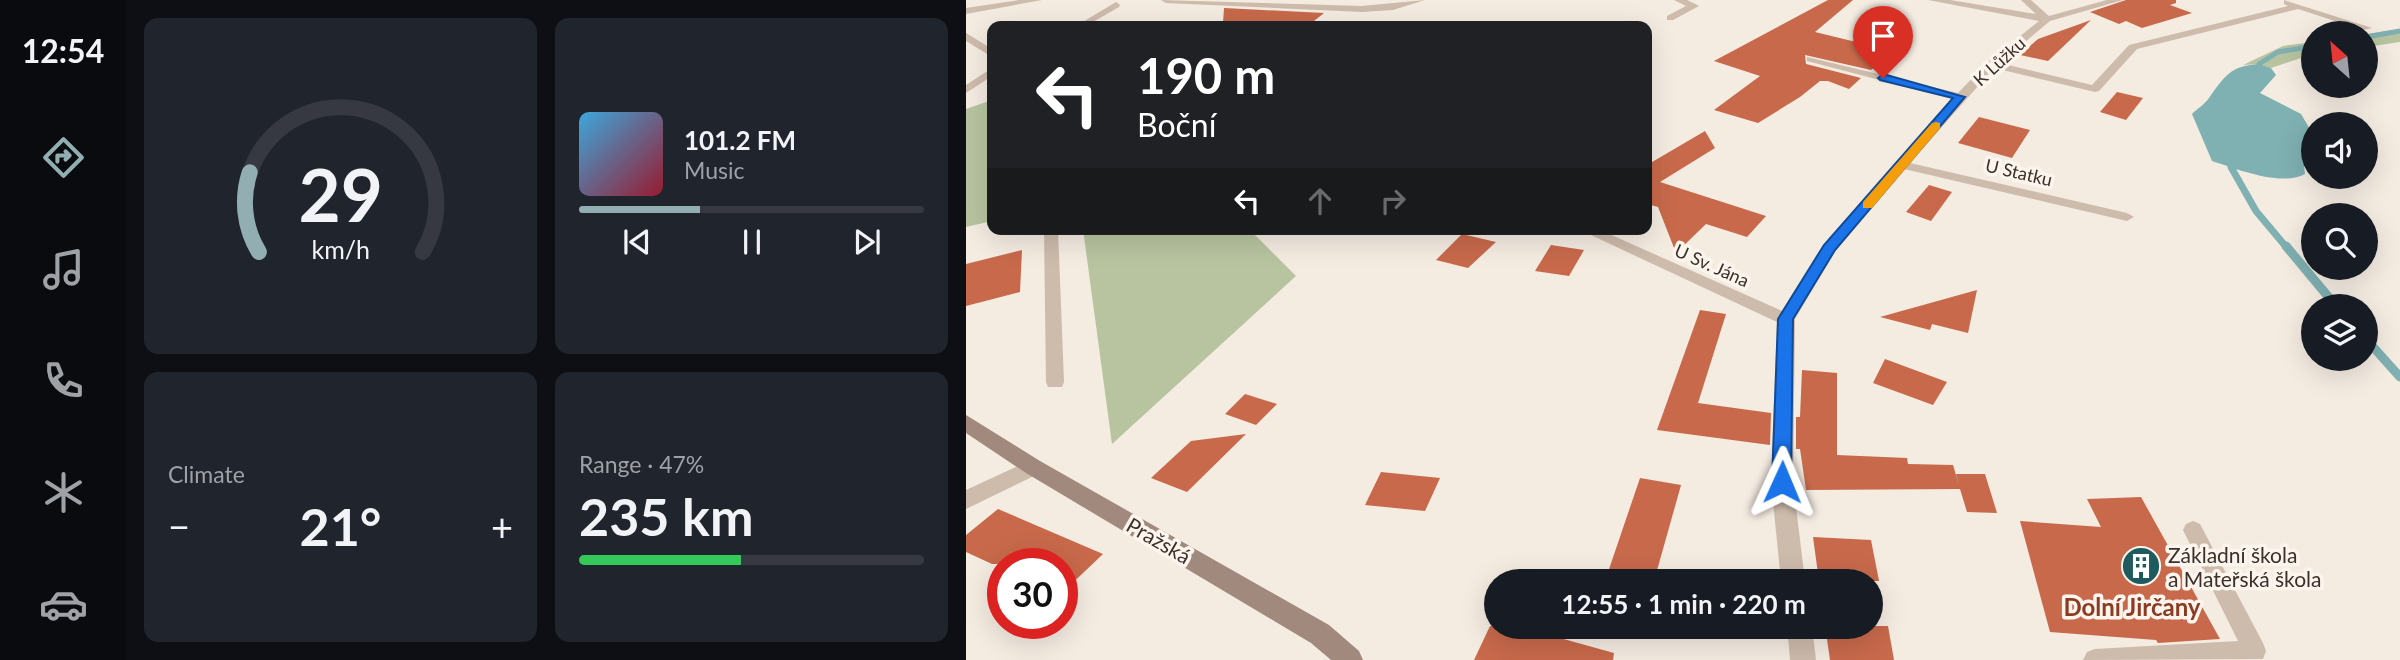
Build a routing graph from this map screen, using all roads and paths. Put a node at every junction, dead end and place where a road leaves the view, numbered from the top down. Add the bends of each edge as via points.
1 (1037, 0) edge
2 (1167, 0) edge
3 (1420, 0) edge
4 (1679, 0) edge
5 (1933, 0) edge
6 (2026, 0) edge
7 (2118, 0) edge
8 (2281, 0) edge
9 (1116, 5) dead end
10 (2298, 6) junction
11 (966, 11) edge
12 (1670, 18) dead end
13 (2047, 19) junction
14 (1089, 21) edge
15 (2345, 21) edge
16 (966, 36) edge
17 (987, 51) edge
18 (1811, 59) dead end
19 (1992, 64) junction
20 (987, 75) edge
21 (966, 90) edge
22 (1960, 97) junction
23 (1903, 165) junction
24 (2127, 217) dead end
25 (1051, 235) edge
26 (1598, 235) edge
27 (1786, 319) junction
28 (1055, 382) dead end
29 (966, 423) edge
30 (1032, 467) junction
31 (966, 500) edge
32 (2193, 530) dead end
33 (1792, 569) edge
34 (1801, 639) edge
35 (1350, 660) edge
36 (1803, 660) edge
37 (2095, 660) edge

1 - 11 street
2 - 3 street via 1362,9
4 - 12 street via 1694,6
5 - 13 street
6 - 13 street
7 - 13 street, K Lůžku
8 - 10 street
9 - 14 lane
10 - 15 street
10 - 19 street via 2133,47 2095,89
13 - 19 street, K Lůžku
16 - 17 street
18 - 22 street
19 - 22 street, K Lůžku
20 - 21 street
22 - 23 street, K Lůžku
23 - 24 street, U Statku
23 - 27 street, K Lůžku via 1829,248
25 - 28 street
26 - 27 street, U Sv. Jána
27 - 33 street, K Lůžku via 1782,482
29 - 30 main road, Pražská
30 - 31 street
30 - 35 main road, Pražská via 1320,634
32 - 37 lane via 2255,651
34 - 36 street

